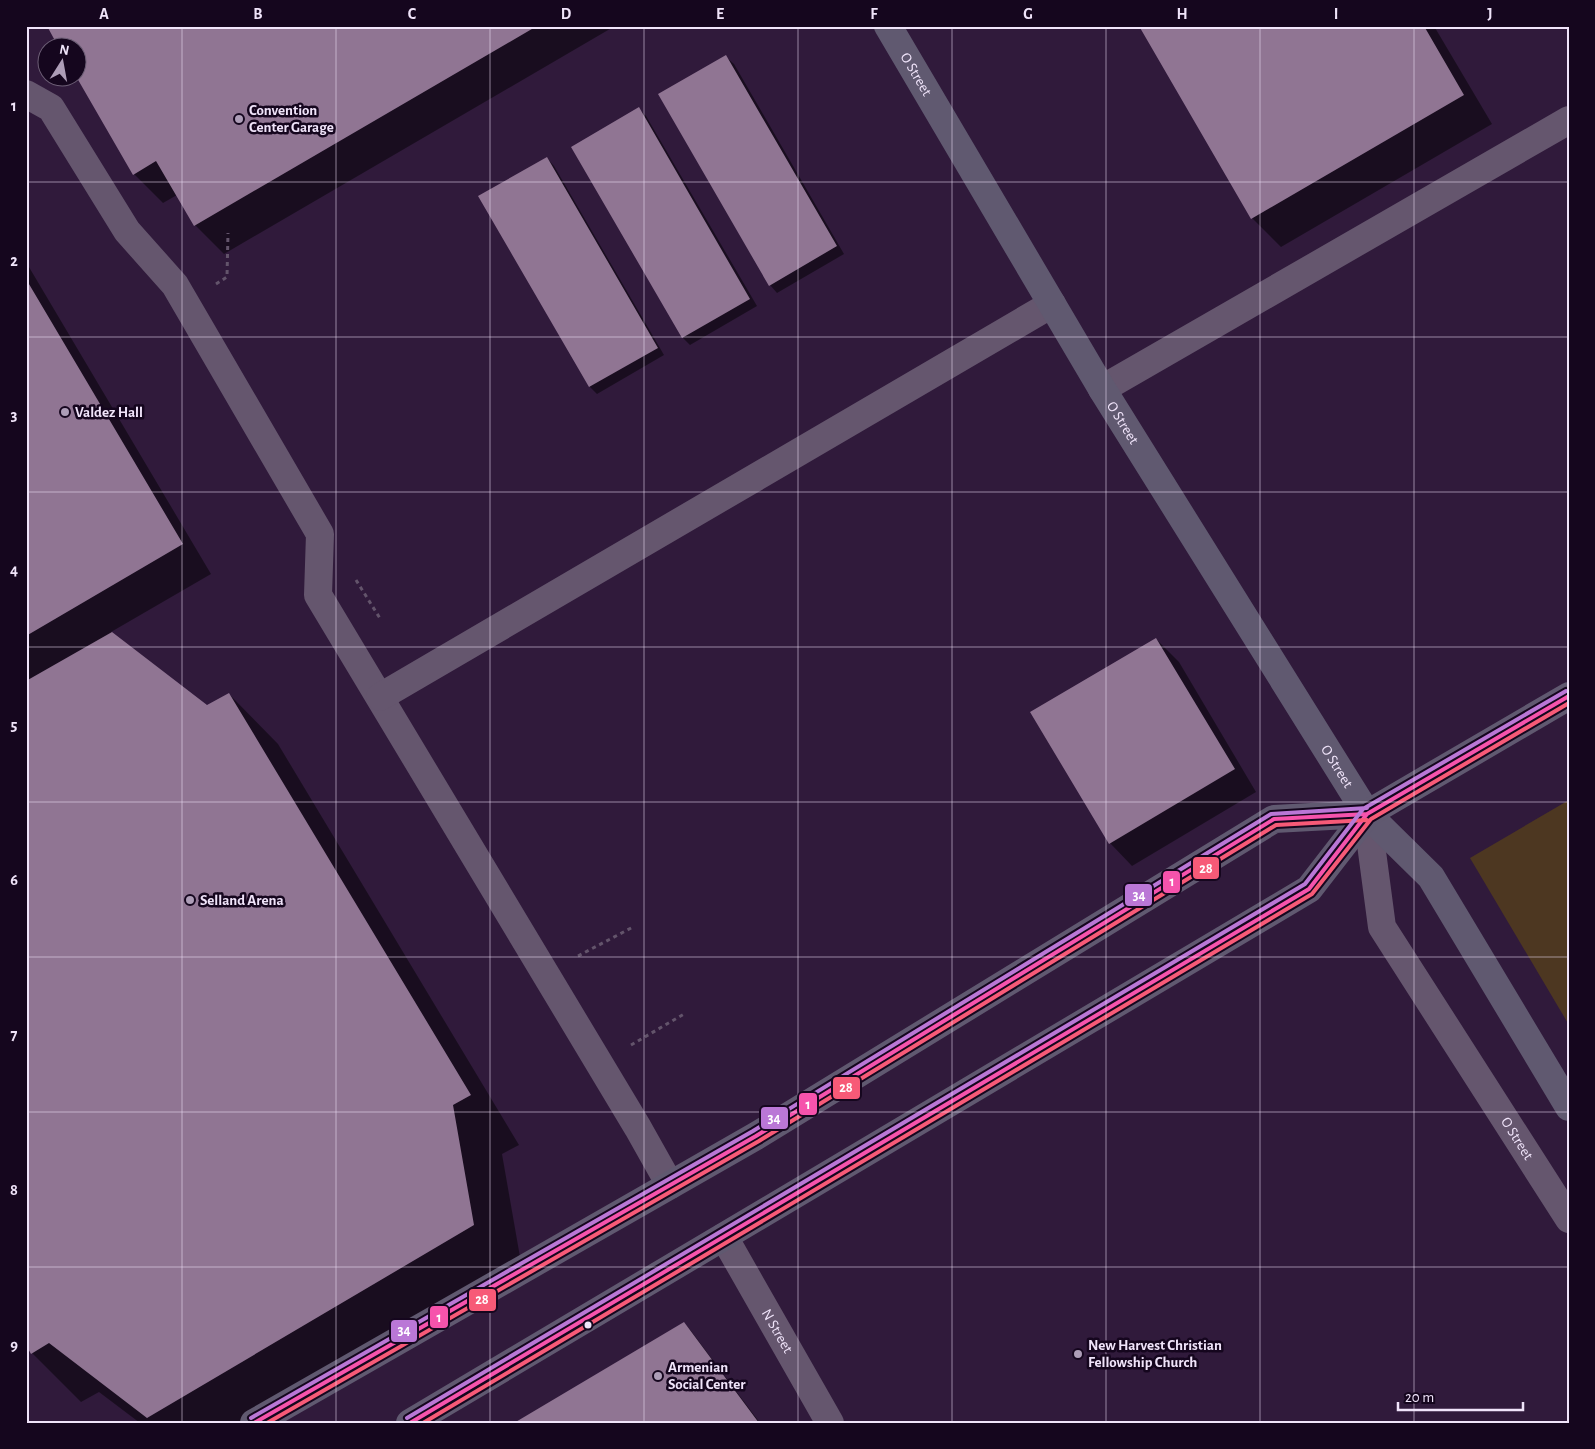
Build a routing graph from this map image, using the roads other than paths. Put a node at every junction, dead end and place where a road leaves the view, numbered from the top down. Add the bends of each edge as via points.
1 (888, 26) edge
2 (26, 94) edge
3 (1569, 120) edge
4 (1052, 304) junction
5 (1102, 389) junction
6 (1569, 696) edge
7 (380, 697) junction
8 (1367, 814) junction
9 (1569, 1107) edge
10 (670, 1185) junction
11 (1569, 1220) edge
12 (724, 1237) junction
13 (254, 1423) edge
14 (410, 1423) edge
15 (830, 1423) edge

1 - 4 main road, O Street
2 - 7 street via 51,108 127,231 174,285 320,534 318,595
3 - 5 street
4 - 5 main road, O Street
4 - 7 street
5 - 8 main road, O Street
6 - 8 main road
7 - 10 street
8 - 9 main road, O Street via 1430,877
8 - 10 main road via 1274,820 756,1136
8 - 11 street, O Street via 1382,927
8 - 12 main road via 1309,889
10 - 13 main road
12 - 14 main road
12 - 15 street, N Street

